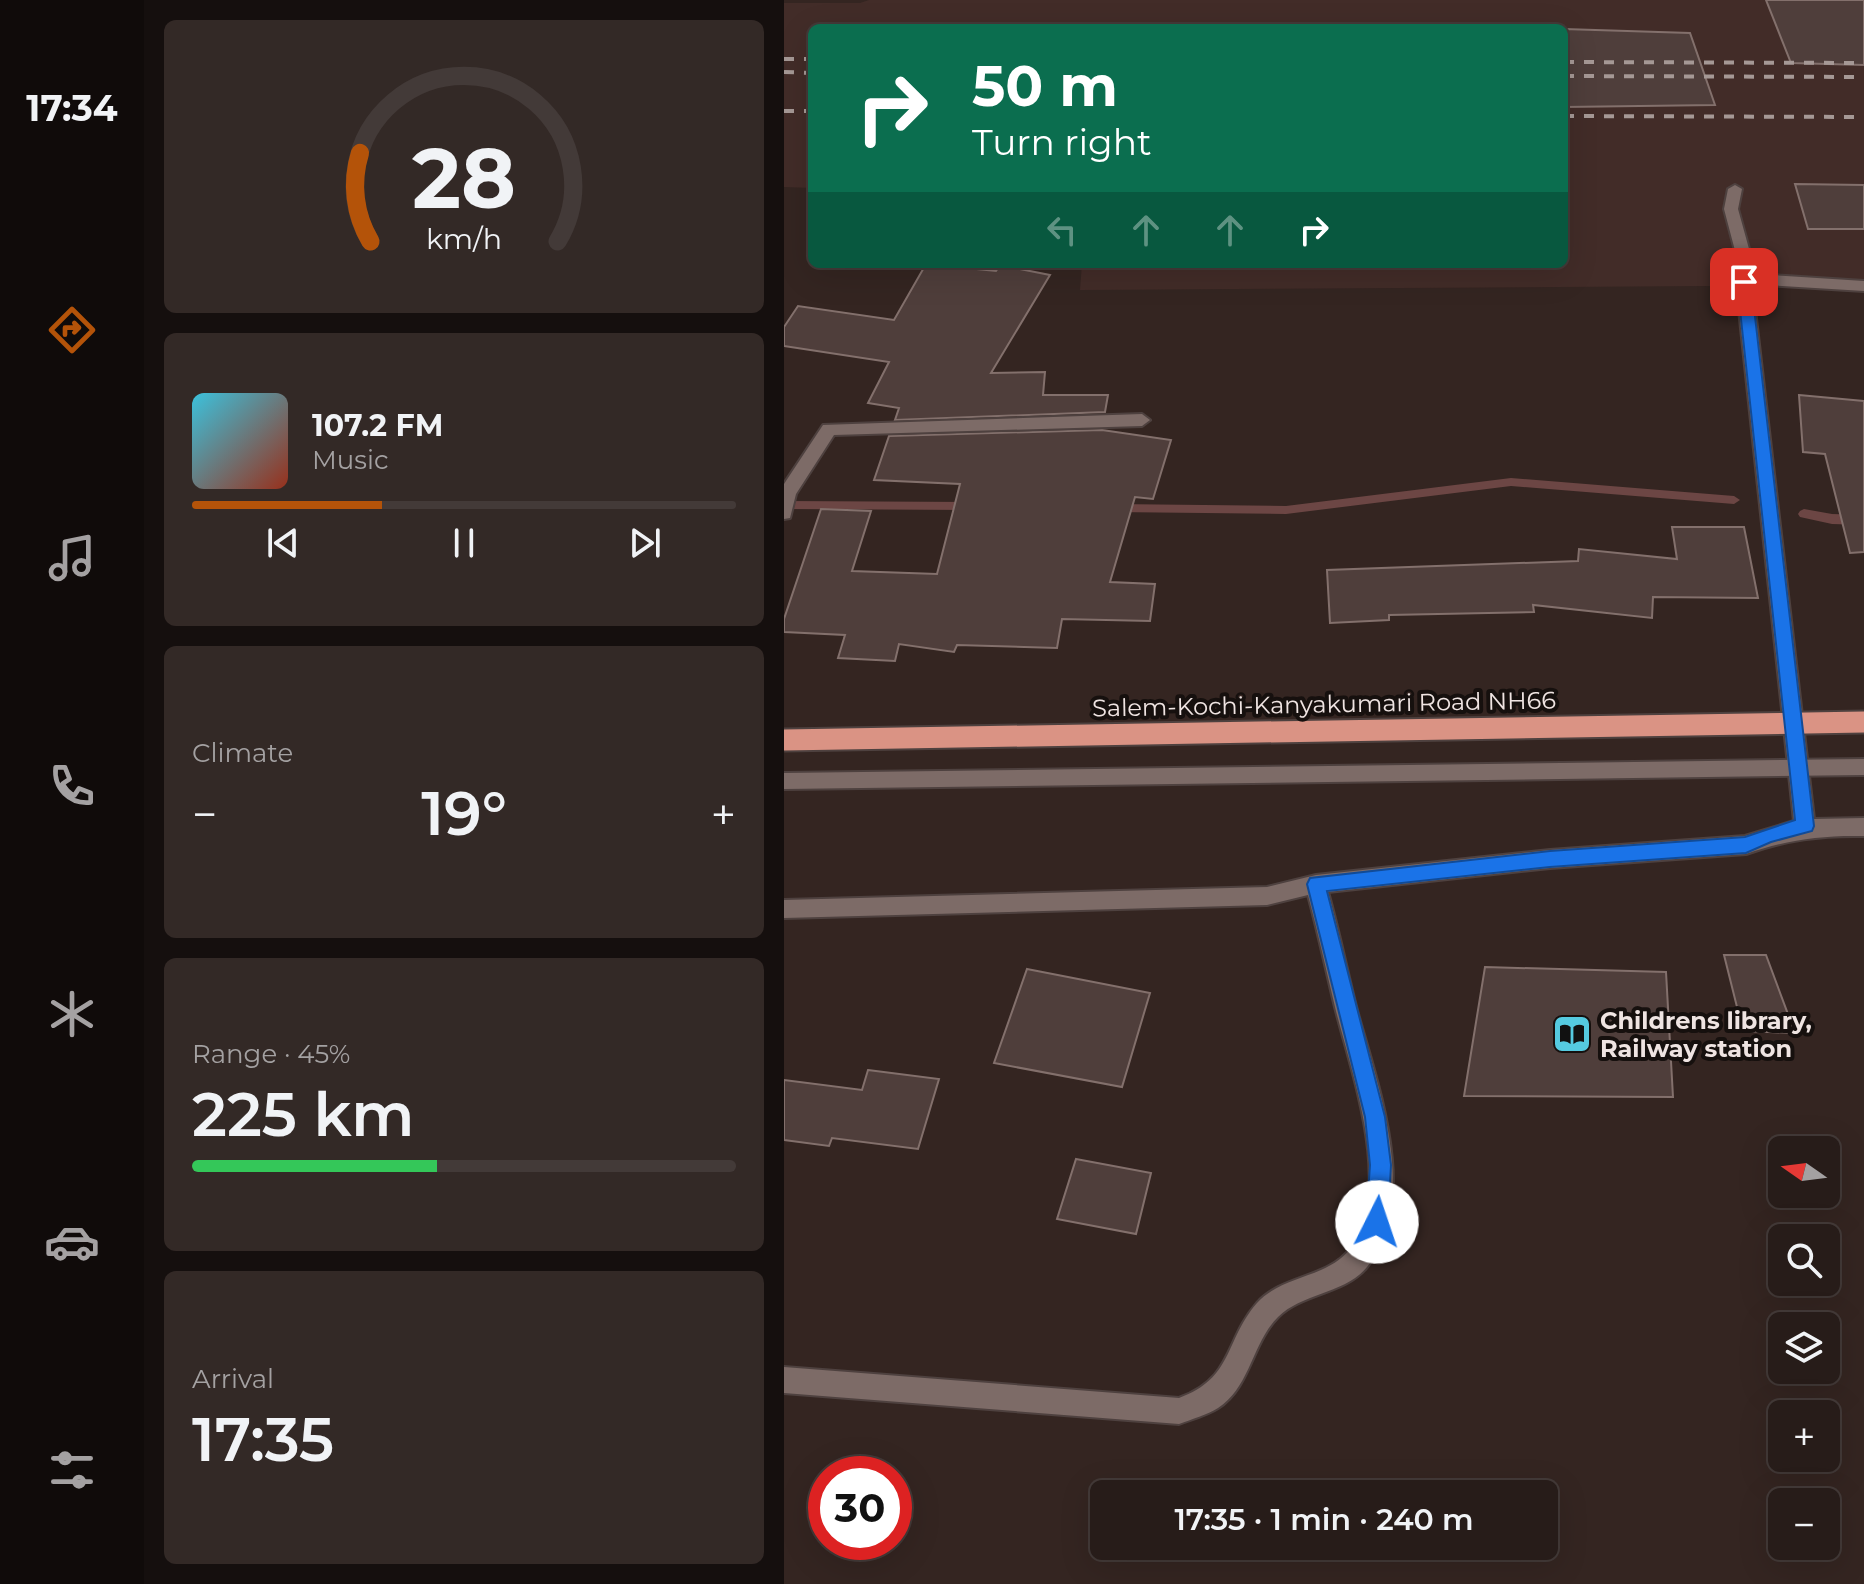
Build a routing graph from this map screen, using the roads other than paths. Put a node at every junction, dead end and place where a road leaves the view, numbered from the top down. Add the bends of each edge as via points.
1 (1735, 189) dead end
2 (1750, 279) junction
3 (1864, 286) edge
4 (1142, 420) dead end
5 (784, 513) edge
6 (1864, 722) edge
7 (784, 740) edge
8 (1864, 767) edge
9 (1799, 768) junction
10 (784, 781) edge
11 (1805, 826) junction
12 (1864, 827) edge
13 (1316, 884) junction
14 (784, 909) edge
15 (784, 1380) edge

1 - 2 street via 1731,209
2 - 3 street
2 - 9 street via 1744,282
4 - 5 street via 829,429 787,493
6 - 7 highway, Salem-Kochi-Kanyakumari Road NH66, bridge
8 - 9 street
9 - 10 street
9 - 11 street
11 - 12 street
11 - 13 street via 1746,845
13 - 14 street via 1267,896
13 - 15 street via 1375,1117 1381,1165 1377,1222 1356,1262 1276,1302 1256,1325 1230,1378 1211,1398 1179,1411

